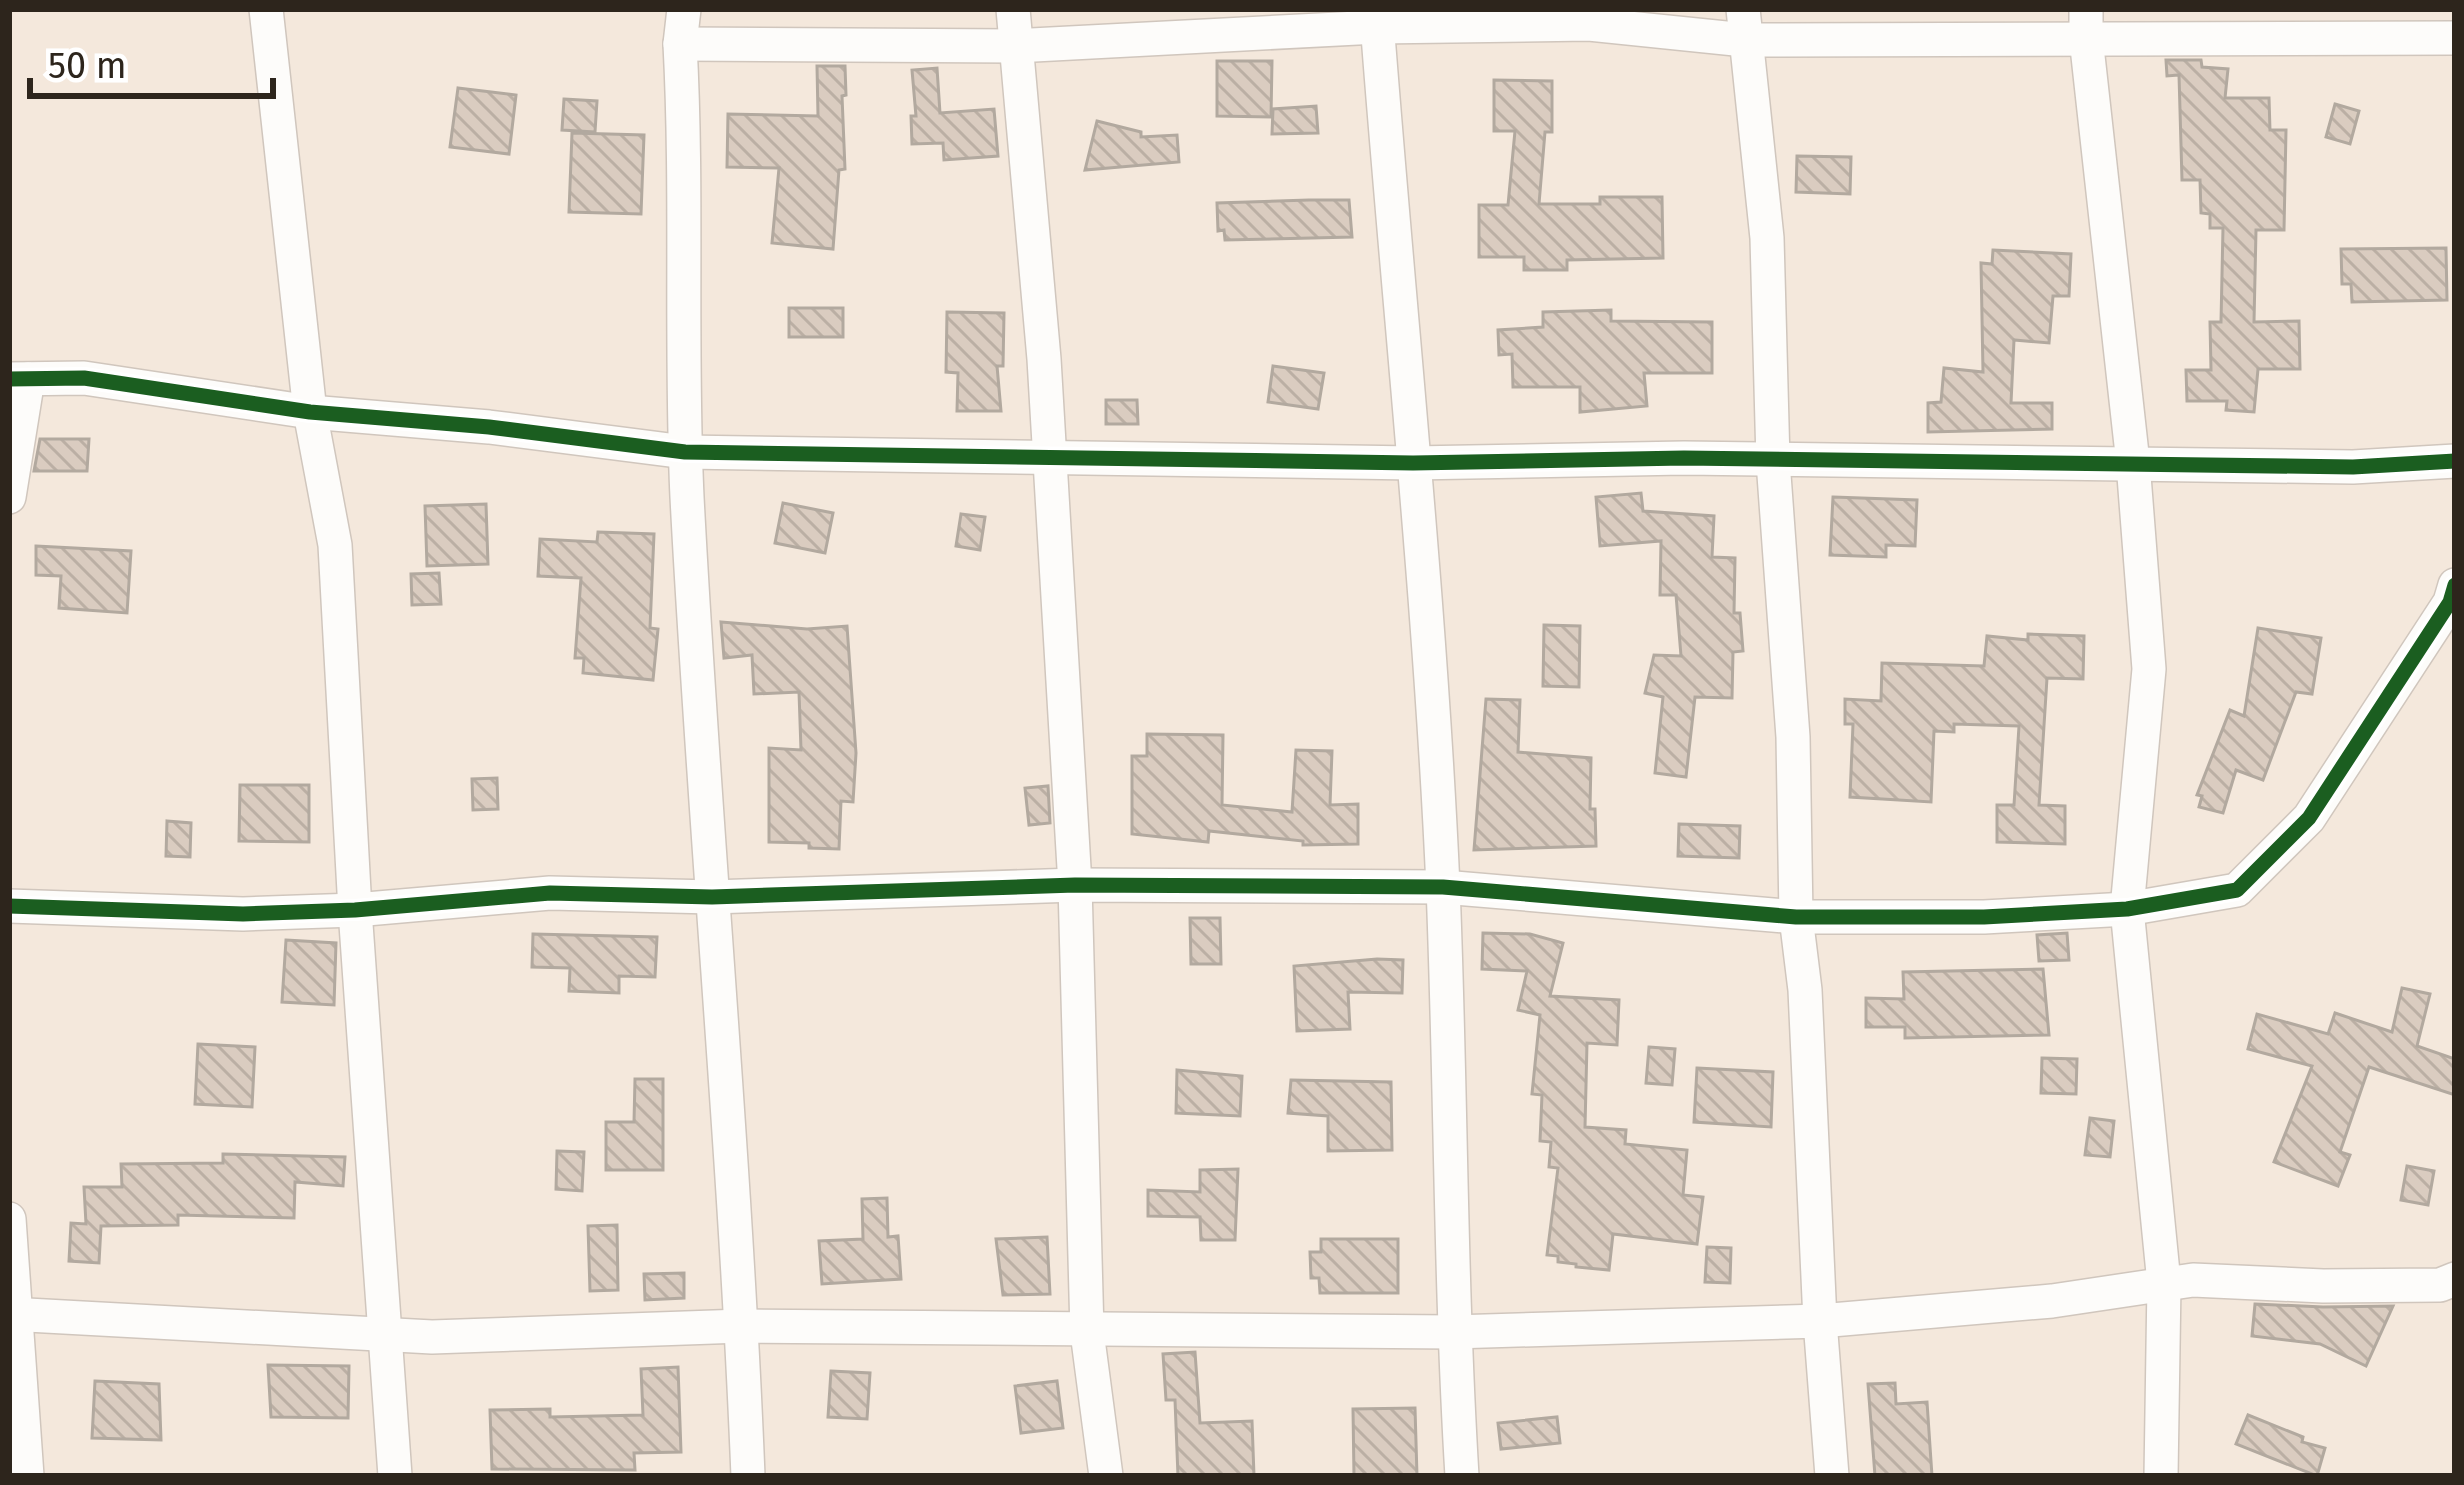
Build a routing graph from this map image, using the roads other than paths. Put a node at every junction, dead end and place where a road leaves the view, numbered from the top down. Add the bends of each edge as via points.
1 (266, 9) edge
2 (684, 9) edge
3 (1013, 9) edge
4 (1376, 18) edge
5 (1744, 24) edge
6 (2086, 24) edge
7 (2455, 38) edge
8 (680, 44) junction
9 (1014, 46) junction
10 (18, 379) edge
11 (310, 412) junction
12 (685, 452) junction
13 (1050, 456) junction
14 (1773, 461) junction
15 (2455, 461) edge
16 (1413, 463) junction
17 (2133, 463) junction
18 (9, 497) edge
19 (2455, 585) edge
20 (1075, 885) junction
21 (1443, 887) junction
22 (712, 896) junction
23 (9, 906) edge
24 (2127, 909) junction
25 (355, 910) junction
26 (1796, 916) junction
27 (9, 1219) edge
28 (2450, 1276) edge
29 (2164, 1283) junction
30 (12, 1314) edge
31 (1820, 1321) junction
32 (742, 1326) junction
33 (1087, 1332) junction
34 (1453, 1332) junction
35 (383, 1333) junction
36 (27, 1476) edge
37 (395, 1476) edge
38 (748, 1476) edge
39 (1106, 1476) edge
40 (1462, 1476) edge
41 (1832, 1476) edge
42 (2161, 1476) edge

1 - 11 street
2 - 8 street
3 - 9 street
4 - 5 street
4 - 9 street
4 - 16 street
5 - 6 street
5 - 14 street via 1767,238
6 - 7 street
6 - 17 street
8 - 9 street
8 - 12 street
9 - 13 street
10 - 11 street via 84,378
10 - 18 street
11 - 12 street
11 - 25 street via 335,545
12 - 13 street
12 - 22 street
13 - 16 street
13 - 20 street
14 - 16 street
14 - 17 street
14 - 26 street via 1793,736
15 - 17 street
16 - 21 street
17 - 24 street via 2150,669
19 - 24 street via 2309,818 2237,890
20 - 21 street
20 - 22 street
20 - 33 street
21 - 26 street
21 - 34 street
22 - 25 street via 550,892
22 - 32 street
23 - 25 street
24 - 26 street
24 - 29 street
25 - 35 street
26 - 31 street
27 - 30 street
28 - 29 street via 2323,1286
29 - 31 street
29 - 42 street
30 - 35 street
30 - 36 street
31 - 34 street
31 - 41 street
32 - 33 street
32 - 35 street
32 - 38 street
33 - 34 street
33 - 39 street
34 - 40 street
35 - 37 street

